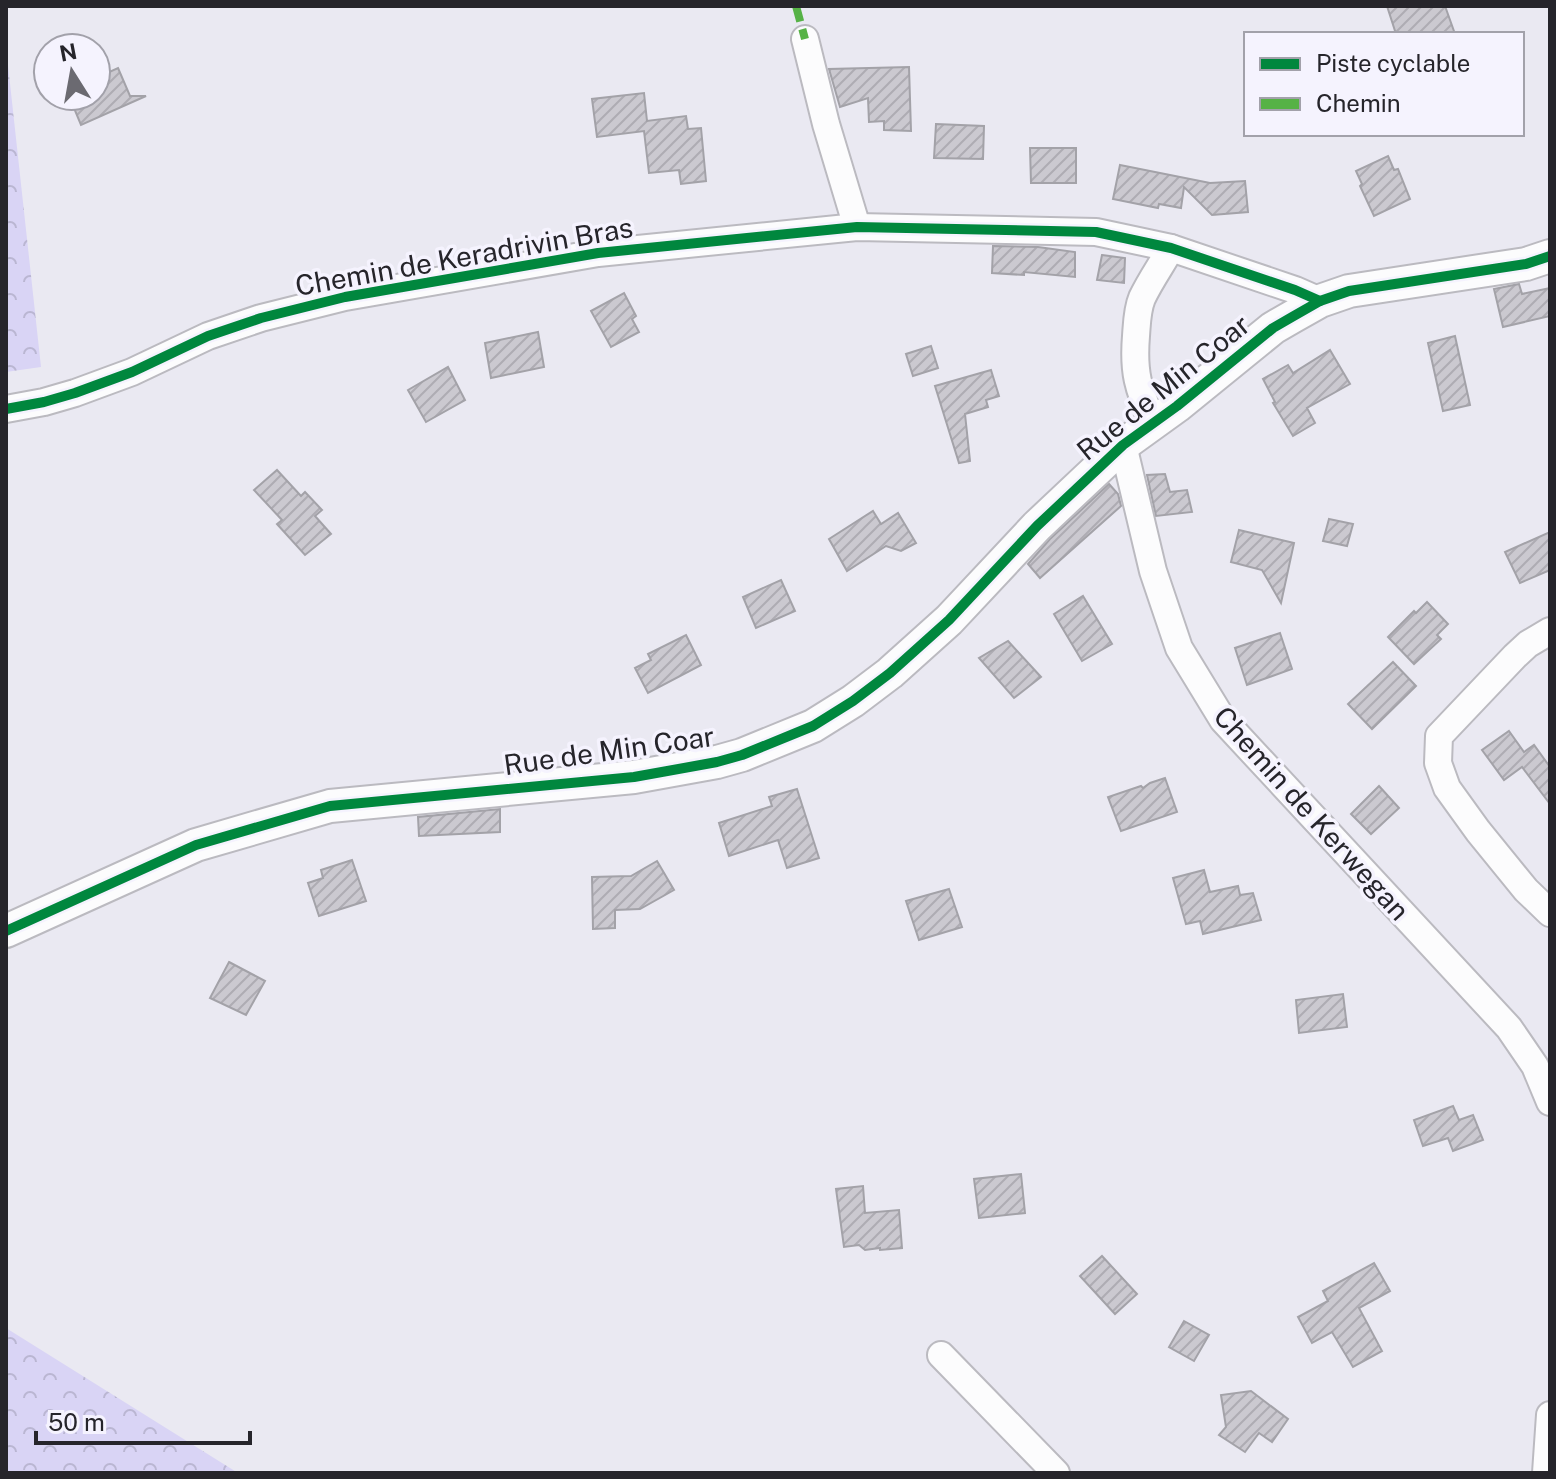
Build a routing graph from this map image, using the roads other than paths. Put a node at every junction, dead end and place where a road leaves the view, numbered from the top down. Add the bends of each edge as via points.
1 (805, 39) dead end
2 (857, 227) junction
3 (1171, 248) junction
4 (1550, 256) edge
5 (1320, 301) junction
6 (6, 409) edge
7 (1153, 422) junction
8 (1123, 445) junction
9 (1550, 631) edge
10 (1550, 913) edge
11 (6, 931) edge
12 (1550, 1102) edge
13 (941, 1355) dead end
14 (1550, 1415) edge
15 (1056, 1473) edge
16 (1546, 1473) edge

1 - 2 street
2 - 3 street, Chemin de Keradrivin Bras via 1096,232
2 - 6 street, Chemin de Keradrivin Bras via 598,253 345,297 208,336 75,393
3 - 5 street, Chemin de Keradrivin Bras
3 - 7 street via 1142,298 1136,328 1136,376
4 - 5 street, Rue de Min Coar via 1349,291
5 - 7 street, Rue de Min Coar via 1273,328
7 - 8 street, Rue de Min Coar
8 - 11 street, Rue de Min Coar via 949,620 890,673 813,726 742,755 675,771 330,806 196,845
8 - 12 street, Chemin de Kerwegan via 1153,571 1179,648 1223,720 1509,1028 1535,1066
9 - 10 street via 1515,656 1439,736 1437,750 1447,788
13 - 15 street
14 - 16 street

